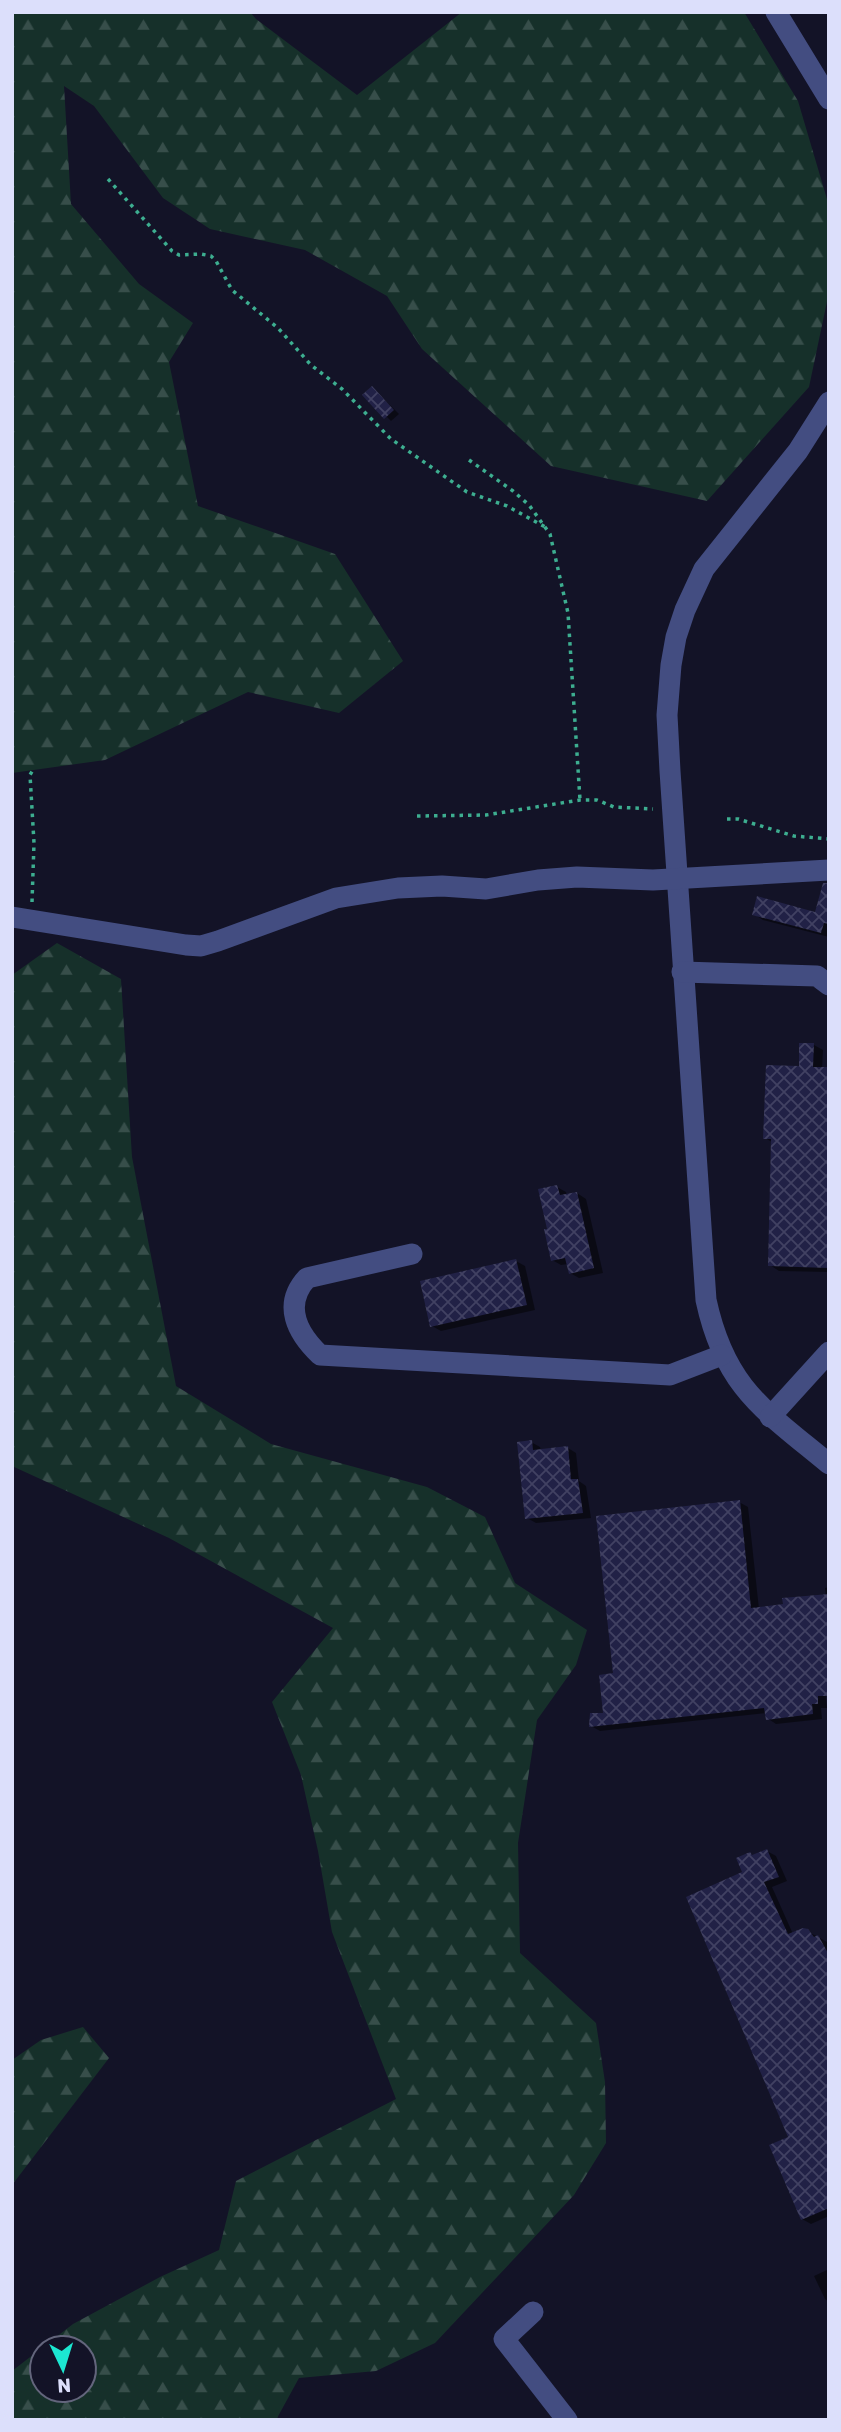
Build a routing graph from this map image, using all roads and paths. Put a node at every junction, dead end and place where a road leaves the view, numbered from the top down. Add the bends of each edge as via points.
1 (776, 12) edge
2 (829, 99) edge
3 (108, 179) dead end
4 (829, 402) edge
5 (469, 460) dead end
6 (547, 528) junction
7 (34, 768) dead end
8 (579, 800) junction
9 (673, 810) junction
10 (417, 816) dead end
11 (727, 819) dead end
12 (829, 839) edge
13 (829, 870) edge
14 (676, 878) junction
15 (23, 919) edge
16 (682, 972) junction
17 (829, 985) edge
18 (412, 1254) dead end
19 (829, 1352) edge
20 (722, 1354) junction
21 (770, 1417) junction
22 (829, 1464) edge
23 (533, 2312) dead end
24 (567, 2420) edge

1 - 2 street
3 - 6 path via 172,251 211,256 232,290 278,328 391,439 467,492 507,506
4 - 9 street via 798,450 704,569 685,610 668,691
5 - 6 path via 513,491
6 - 8 path via 568,613
7 - 15 path via 30,775 31,890
8 - 9 path
8 - 10 path via 486,815
9 - 14 street
11 - 12 path via 794,836
13 - 14 street
14 - 15 street via 577,877 486,889 409,887 358,893 201,946
14 - 16 street
16 - 17 street via 817,976
16 - 20 street via 703,1281
18 - 20 street via 307,1278 297,1289 294,1304 304,1340 320,1355 662,1375 680,1373
19 - 21 street
20 - 21 street
21 - 22 street
23 - 24 street via 504,2339

